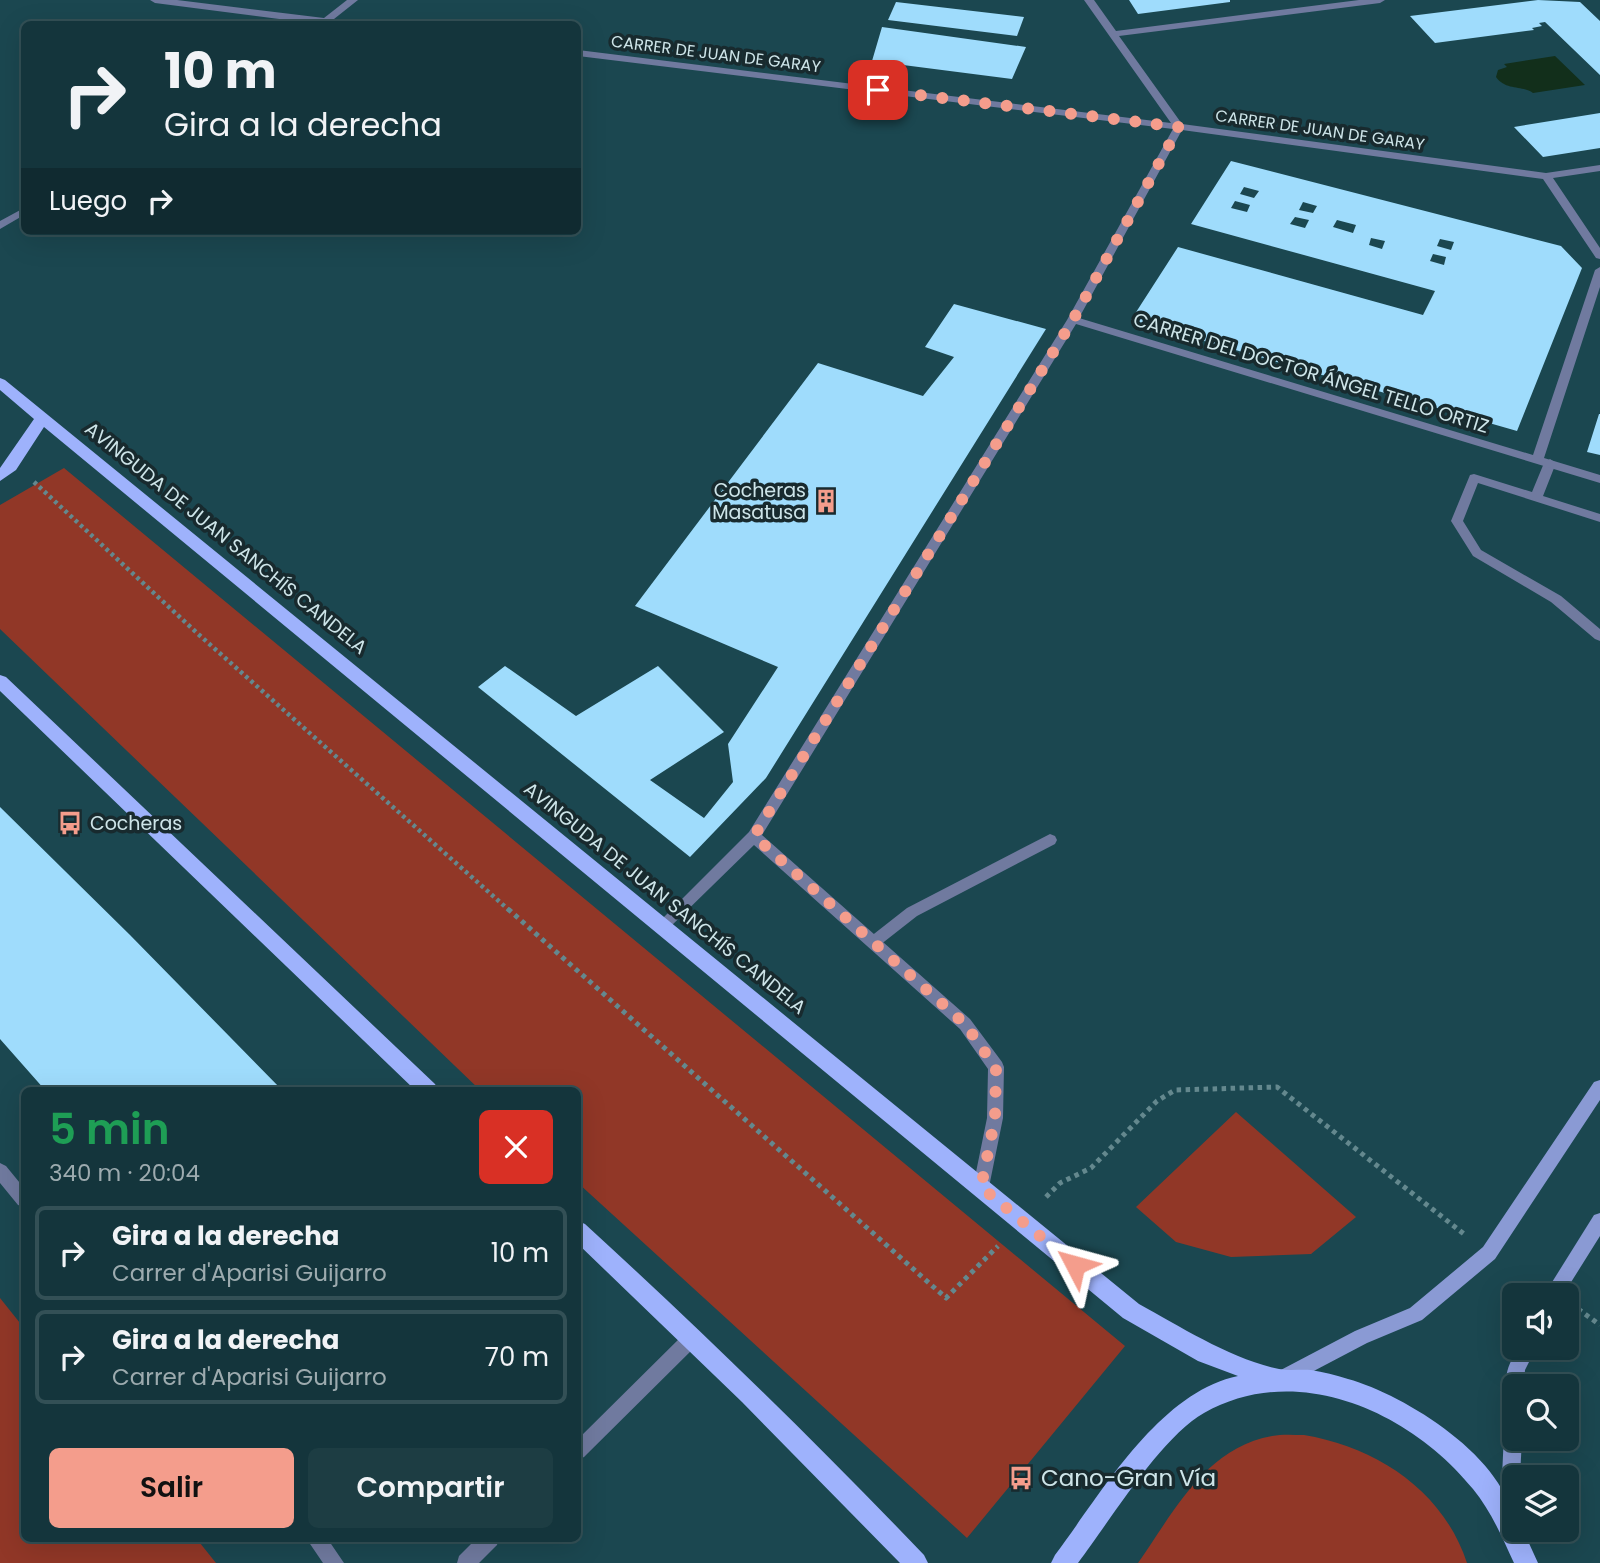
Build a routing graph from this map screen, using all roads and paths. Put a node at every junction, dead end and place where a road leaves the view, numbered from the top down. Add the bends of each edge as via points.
1 (155, 0) edge
2 (353, 0) edge
3 (1089, 0) edge
4 (1380, 0) edge
5 (308, 21) edge
6 (326, 21) edge
7 (1113, 34) junction
8 (581, 53) edge
9 (1179, 127) junction
10 (1600, 167) edge
11 (1546, 176) junction
12 (21, 213) edge
13 (0, 226) edge
14 (1600, 256) edge
15 (1600, 270) edge
16 (1073, 320) junction
17 (0, 383) edge
18 (42, 418) junction
19 (1544, 461) junction
20 (0, 476) edge
21 (1600, 479) edge
22 (1536, 497) junction
23 (1600, 518) edge
24 (1600, 636) edge
25 (3, 688) edge
26 (754, 836) junction
27 (1050, 839) dead end
28 (663, 925) junction
29 (875, 941) junction
30 (425, 1087) edge
31 (1600, 1087) edge
32 (0, 1171) edge
33 (981, 1187) junction
34 (21, 1196) edge
35 (1600, 1221) edge
36 (581, 1234) edge
37 (1561, 1283) edge
38 (1579, 1310) edge
39 (1600, 1325) edge
40 (693, 1337) junction
41 (1279, 1380) junction
42 (581, 1448) edge
43 (1502, 1513) edge
44 (318, 1542) edge
45 (487, 1542) edge
46 (1517, 1542) edge
47 (335, 1563) edge
48 (466, 1563) edge
49 (916, 1563) edge
50 (1063, 1563) edge
51 (1526, 1563) edge

1 - 5 street
2 - 6 street
3 - 7 street
4 - 7 street
7 - 9 street
8 - 9 street, CARRER DE JUAN DE GARAY
9 - 11 street, CARRER DE JUAN DE GARAY
9 - 16 street
10 - 11 street, CARRER DE JUAN DE GARAY
11 - 14 street
12 - 13 street
15 - 19 street
16 - 19 street, CARRER DEL DOCTOR ÁNGEL TELLO ORTIZ
16 - 26 street
17 - 18 main road, AVINGUDA DE JUAN SANCHÍS CANDELA
18 - 20 main road
18 - 28 main road, AVINGUDA DE JUAN SANCHÍS CANDELA
19 - 21 street, CARRER DEL DOCTOR ÁNGEL TELLO ORTIZ
19 - 22 street
22 - 23 street
22 - 24 street via 1474,478 1457,521 1477,553 1556,599
25 - 30 main road
26 - 28 street
26 - 29 street
27 - 29 street via 912,912
28 - 33 main road, AVINGUDA DE JUAN SANCHÍS CANDELA
29 - 33 street via 965,1024 996,1068 995,1118
31 - 41 street via 1489,1253 1462,1278 1416,1314
32 - 34 street
33 - 41 main road, AVINGUDA DE JUAN SANCHÍS CANDELA via 1130,1311 1206,1353
35 - 37 street
36 - 40 main road
38 - 39 path
40 - 42 street
40 - 49 main road
41 - 43 main road via 1322,1382 1365,1394 1410,1417 1447,1444 1481,1480
41 - 50 main road via 1236,1387 1196,1404 1163,1431
44 - 47 street
45 - 48 street
46 - 51 main road

